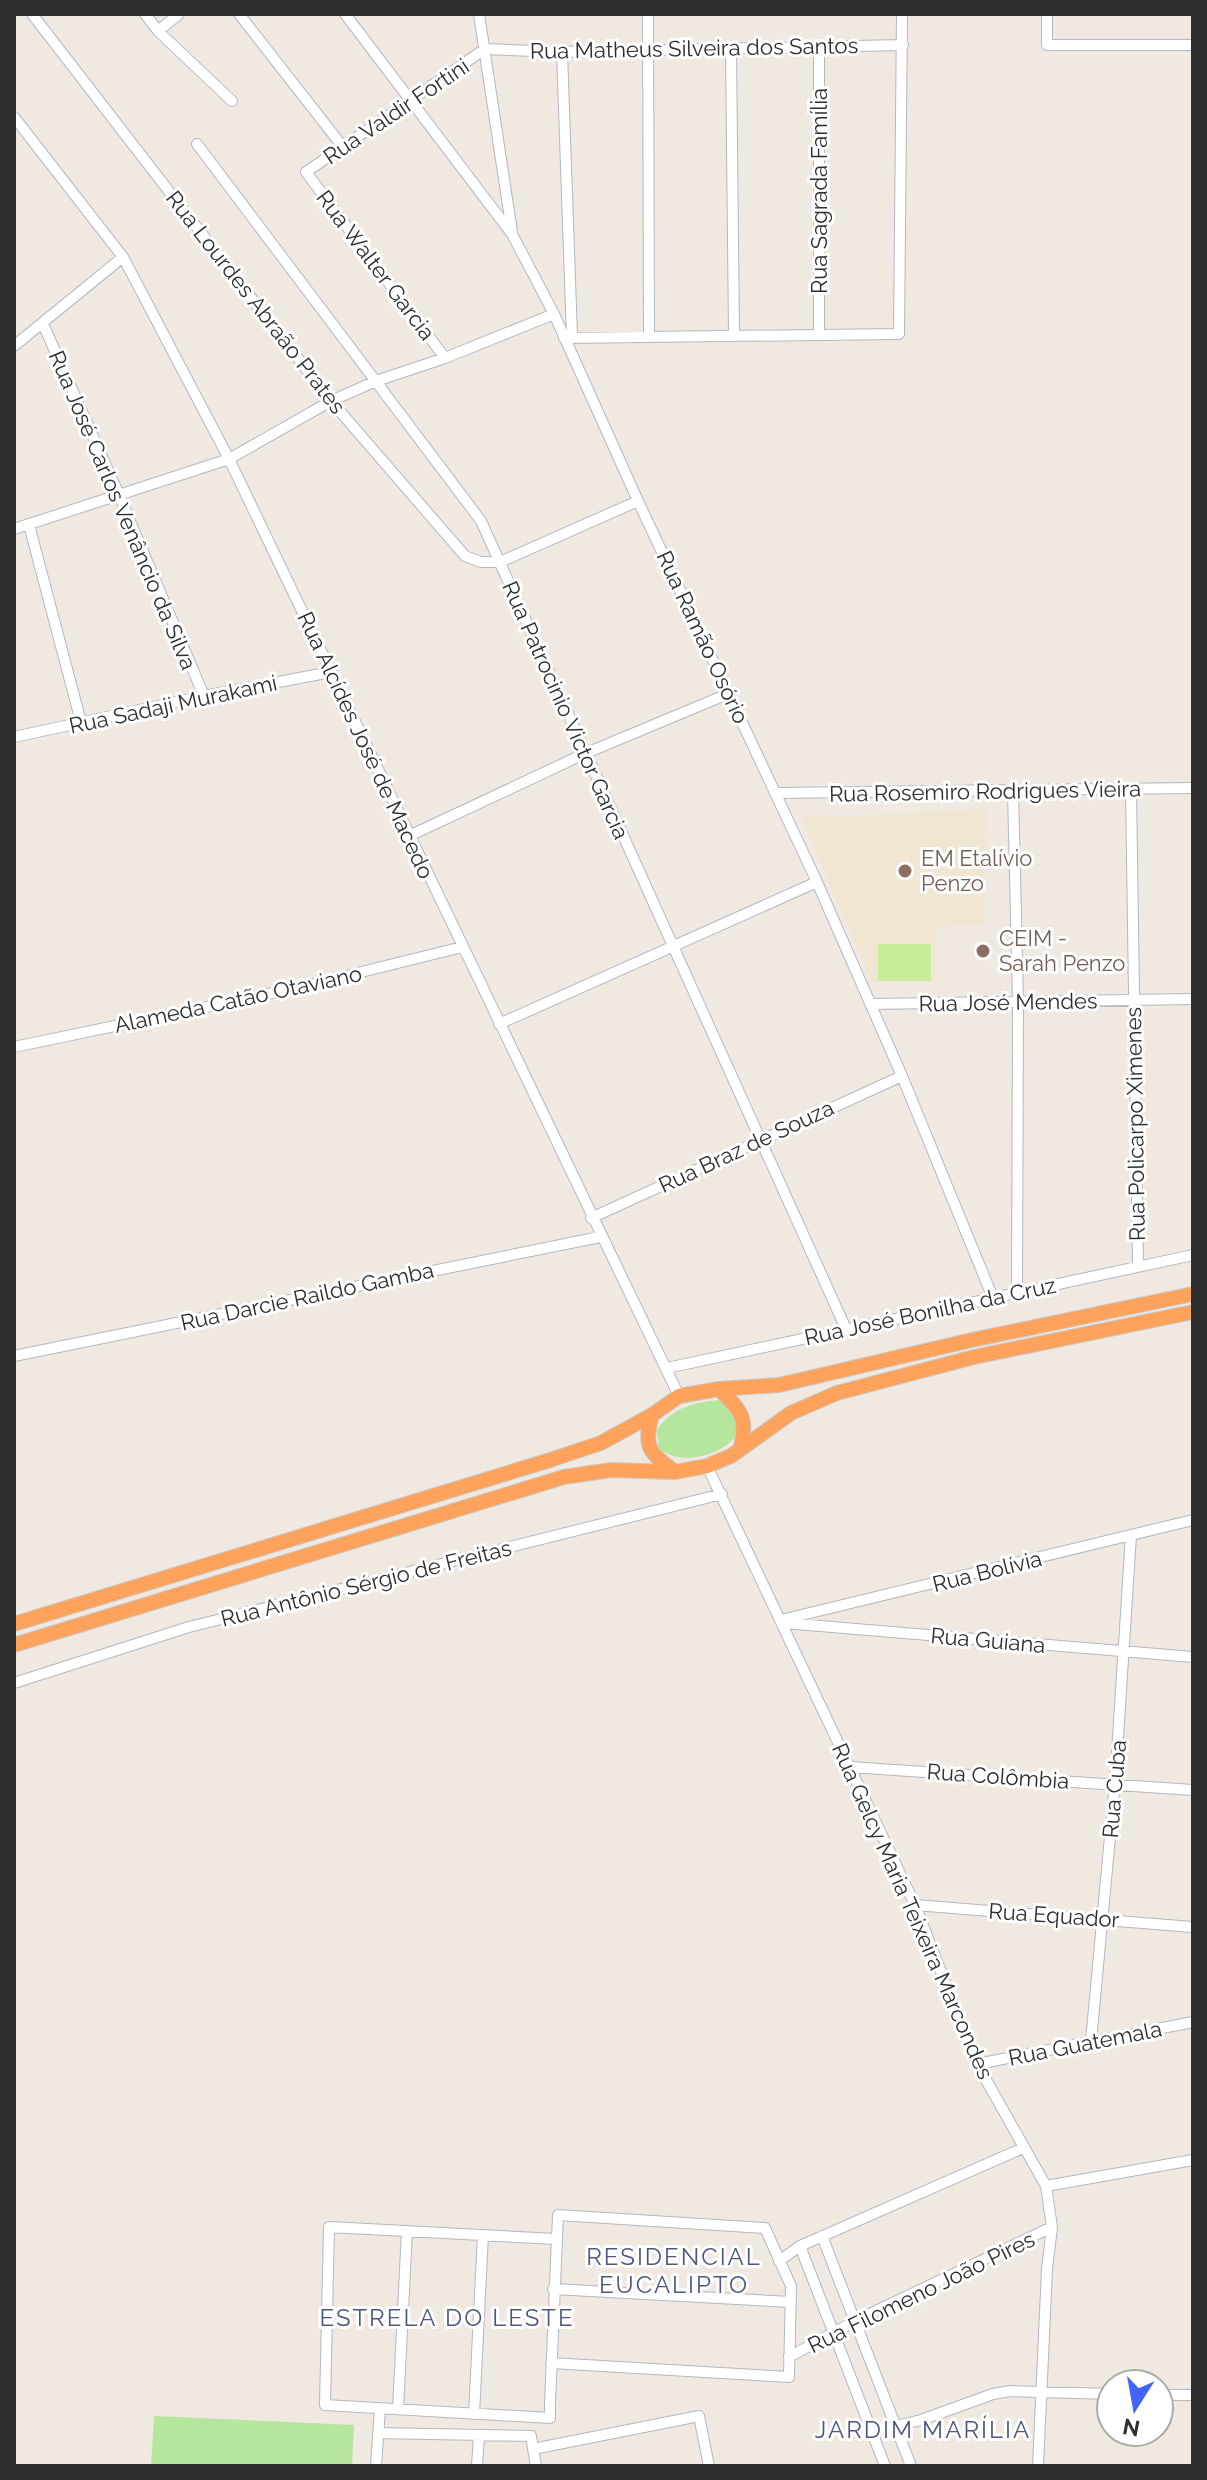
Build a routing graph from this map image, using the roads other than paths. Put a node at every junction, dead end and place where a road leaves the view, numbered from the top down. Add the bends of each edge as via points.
1 (32, 14) edge
2 (145, 14) edge
3 (179, 14) edge
4 (239, 14) edge
5 (345, 14) edge
6 (479, 14) edge
7 (648, 14) edge
8 (902, 14) edge
9 (1047, 14) edge
10 (158, 31) junction
11 (903, 45) junction
12 (1193, 45) edge
13 (819, 47) junction
14 (485, 49) junction
15 (731, 49) junction
16 (646, 50) junction
17 (562, 52) junction
18 (412, 100) junction
19 (232, 101) dead end
20 (14, 117) edge
21 (197, 144) dead end
22 (343, 147) junction
23 (306, 172) joint
24 (512, 234) junction
25 (123, 257) junction
26 (554, 314) junction
27 (43, 324) junction
28 (734, 334) junction
29 (819, 335) junction
30 (649, 336) junction
31 (568, 338) junction
32 (14, 346) edge
33 (445, 358) junction
34 (376, 381) junction
35 (331, 401) junction
36 (229, 459) junction
37 (119, 495) junction
38 (638, 501) junction
39 (29, 525) junction
40 (14, 529) edge
41 (500, 562) junction
42 (331, 672) junction
43 (730, 693) junction
44 (204, 696) junction
45 (81, 722) junction
46 (14, 737) edge
47 (584, 754) junction
48 (1193, 788) edge
49 (1131, 789) junction
50 (1013, 791) junction
51 (776, 793) junction
52 (409, 836) junction
53 (817, 882) junction
54 (462, 947) junction
55 (673, 947) junction
56 (1193, 999) edge
57 (1132, 1000) junction
58 (1018, 1002) junction
59 (870, 1004) junction
60 (499, 1024) junction
61 (14, 1047) edge
62 (902, 1076) junction
63 (761, 1138) junction
64 (591, 1218) junction
65 (600, 1237) junction
66 (1193, 1255) edge
67 (1138, 1266) junction
68 (1017, 1293) junction
69 (1193, 1294) edge
70 (993, 1298) junction
71 (1193, 1312) edge
72 (846, 1329) junction
73 (14, 1356) edge
74 (667, 1368) junction
75 (719, 1389) junction
76 (679, 1396) junction
77 (652, 1415) junction
78 (741, 1447) junction
79 (707, 1466) junction
80 (675, 1472) junction
81 (722, 1494) junction
82 (1193, 1520) edge
83 (1131, 1536) junction
84 (782, 1621) junction
85 (14, 1624) edge
86 (14, 1645) edge
87 (1125, 1651) junction
88 (1193, 1657) edge
89 (14, 1683) edge
90 (850, 1767) junction
91 (1115, 1783) junction
92 (1193, 1790) edge
93 (915, 1905) junction
94 (1102, 1918) junction
95 (1193, 1927) edge
96 (1193, 2022) edge
97 (1091, 2041) junction
98 (977, 2064) junction
99 (1023, 2148) junction
100 (1193, 2160) edge
101 (1046, 2186) junction
102 (1052, 2227) junction
103 (407, 2231) junction
104 (483, 2235) junction
105 (822, 2236) junction
106 (556, 2239) junction
107 (800, 2246) junction
108 (779, 2261) junction
109 (553, 2289) junction
110 (791, 2302) junction
111 (853, 2322) junction
112 (832, 2333) junction
113 (789, 2357) junction
114 (551, 2363) junction
115 (1040, 2393) junction
116 (1095, 2394) edge
117 (380, 2409) junction
118 (398, 2409) junction
119 (474, 2414) junction
120 (895, 2426) junction
121 (871, 2432) junction
122 (378, 2433) junction
123 (479, 2436) junction
124 (533, 2449) junction
125 (376, 2466) edge
126 (477, 2466) edge
127 (536, 2466) edge
128 (709, 2466) edge
129 (885, 2466) edge
130 (911, 2466) edge
131 (1038, 2466) edge

1 - 35 street, Rua Lourdes Abraão Prates
2 - 10 street
3 - 10 street
4 - 22 street
5 - 18 street, Rua Ramão Osório
6 - 14 street
7 - 16 street
8 - 11 street
9 - 12 street via 1047,45
10 - 19 street
11 - 13 street, Rua Matheus Silveira dos Santos
11 - 29 street via 899,334
13 - 15 street, Rua Matheus Silveira dos Santos
13 - 29 street, Rua Sagrada Família
14 - 17 street, Rua Matheus Silveira dos Santos
14 - 18 street, Rua Valdir Fortini
14 - 24 street
15 - 16 street, Rua Matheus Silveira dos Santos
15 - 28 street
16 - 17 street, Rua Matheus Silveira dos Santos
16 - 30 street
17 - 31 street
18 - 22 street, Rua Valdir Fortini
18 - 24 street, Rua Ramão Osório
20 - 25 street, Rua Alcídes José de Macedo
21 - 34 street, Rua Patrocinio Victor Garcia
22 - 23 street, Rua Valdir Fortini
23 - 33 street, Rua Walter Garcia
24 - 26 street, Rua Ramão Osório
25 - 27 street
25 - 36 street, Rua Alcídes José de Macedo
26 - 31 street, Rua Ramão Osório
26 - 33 street
27 - 32 street
27 - 37 street, Rua José Carlos Venâncio da Silva
28 - 29 street
28 - 30 street
30 - 31 street
31 - 38 street, Rua Ramão Osório
33 - 34 street
34 - 35 street
34 - 41 street, Rua Patrocinio Victor Garcia via 481,521
35 - 36 street
35 - 41 street, Rua Lourdes Abraão Prates via 465,556
36 - 37 street
36 - 42 street, Rua Alcídes José de Macedo
37 - 39 street
37 - 44 street, Rua José Carlos Venâncio da Silva
38 - 41 street
38 - 43 street, Rua Ramão Osório
39 - 40 street
39 - 45 street
41 - 47 street, Rua Patrocinio Victor Garcia
42 - 44 street, Rua Sadaji Murakami
42 - 52 street, Rua Alcídes José de Macedo
43 - 47 street
43 - 51 street, Rua Ramão Osório
44 - 45 street, Rua Sadaji Murakami
45 - 46 street, Rua Sadaji Murakami
47 - 52 street
47 - 55 street, Rua Patrocinio Victor Garcia
48 - 49 street, Rua Rosemiro Rodrigues Vieira
49 - 50 street, Rua Rosemiro Rodrigues Vieira
49 - 57 street, Rua Policarpo Ximenes
50 - 51 street, Rua Rosemiro Rodrigues Vieira
50 - 58 street
51 - 53 street, Rua Ramão Osório
52 - 54 street, Rua Alcídes José de Macedo
53 - 55 street
53 - 59 street, Rua Ramão Osório
54 - 60 street, Rua Alcídes José de Macedo
54 - 61 street, Alameda Catão Otaviano via 297,988
55 - 60 street
55 - 63 street, Rua Patrocinio Victor Garcia
56 - 57 street, Rua José Mendes
57 - 58 street, Rua José Mendes
57 - 67 street, Rua Policarpo Ximenes
58 - 59 street, Rua José Mendes
58 - 68 street
59 - 62 street, Rua Ramão Osório
60 - 64 street, Rua Alcídes José de Macedo
62 - 63 street, Rua Braz de Souza
62 - 70 street, Rua Ramão Osório
63 - 64 street, Rua Braz de Souza
63 - 72 street, Rua Patrocinio Victor Garcia
64 - 65 street, Rua Alcídes José de Macedo
65 - 73 street, Rua Darcie Raildo Gamba
65 - 74 street, Rua Alcídes José de Macedo
66 - 67 street, Rua José Bonilha da Cruz
67 - 68 street, Rua José Bonilha da Cruz
68 - 70 street, Rua José Bonilha da Cruz
69 - 75 highway via 779,1385
70 - 72 street, Rua José Bonilha da Cruz
71 - 78 highway via 974,1357 837,1393 791,1413
72 - 74 street, Rua José Bonilha da Cruz
74 - 76 street, Rua Alcídes José de Macedo
75 - 76 highway
75 - 78 highway via 741,1411
76 - 77 highway
77 - 80 highway via 648,1447
77 - 85 highway via 601,1443 547,1461
78 - 79 highway
79 - 80 highway
79 - 81 street, Rua Gelcy Maria Teixeira Marcondes
80 - 86 highway via 611,1470 564,1477
81 - 84 street, Rua Gelcy Maria Teixeira Marcondes
81 - 89 street, Rua Antônio Sérgio de Freitas via 189,1627
82 - 83 street, Rua Bolívia
83 - 84 street, Rua Bolívia
83 - 87 street, Rua Cuba
84 - 87 street, Rua Guiana
84 - 90 street, Rua Gelcy Maria Teixeira Marcondes
87 - 88 street, Rua Guiana
87 - 91 street, Rua Cuba
90 - 91 street, Rua Colômbia
90 - 93 street, Rua Gelcy Maria Teixeira Marcondes
91 - 92 street, Rua Colômbia
91 - 94 street, Rua Cuba
93 - 94 street, Rua Equador
93 - 98 street, Rua Gelcy Maria Teixeira Marcondes
94 - 95 street, Rua Equador
94 - 97 street, Rua Cuba
96 - 97 street, Rua Guatemala
97 - 98 street, Rua Guatemala
98 - 99 street, Rua Gelcy Maria Teixeira Marcondes
99 - 101 street, Rua Gelcy Maria Teixeira Marcondes
99 - 105 street
100 - 101 street
101 - 102 street, Rua Gelcy Maria Teixeira Marcondes
102 - 111 street, Rua Filomeno João Pires
102 - 115 street, Rua Gelcy Maria Teixeira Marcondes
103 - 104 street
103 - 117 street via 329,2227 325,2405
103 - 118 street
104 - 106 street
104 - 119 street
105 - 107 street
105 - 111 street
106 - 108 street via 558,2215 765,2228
106 - 109 street
107 - 108 street
107 - 112 street
108 - 110 street via 791,2286
109 - 110 street
109 - 114 street
110 - 113 street
111 - 112 street, Rua Filomeno João Pires
111 - 120 street
112 - 113 street, Rua Filomeno João Pires
112 - 121 street
113 - 114 street via 789,2377
114 - 119 street via 550,2418
115 - 116 street
115 - 120 street via 993,2394
115 - 131 street, Rua Gelcy Maria Teixeira Marcondes
117 - 118 street
117 - 122 street
118 - 119 street
120 - 121 street
120 - 130 street
121 - 129 street
122 - 123 street
122 - 125 street
123 - 124 street via 531,2436
123 - 126 street
124 - 127 street
124 - 128 street via 699,2416

